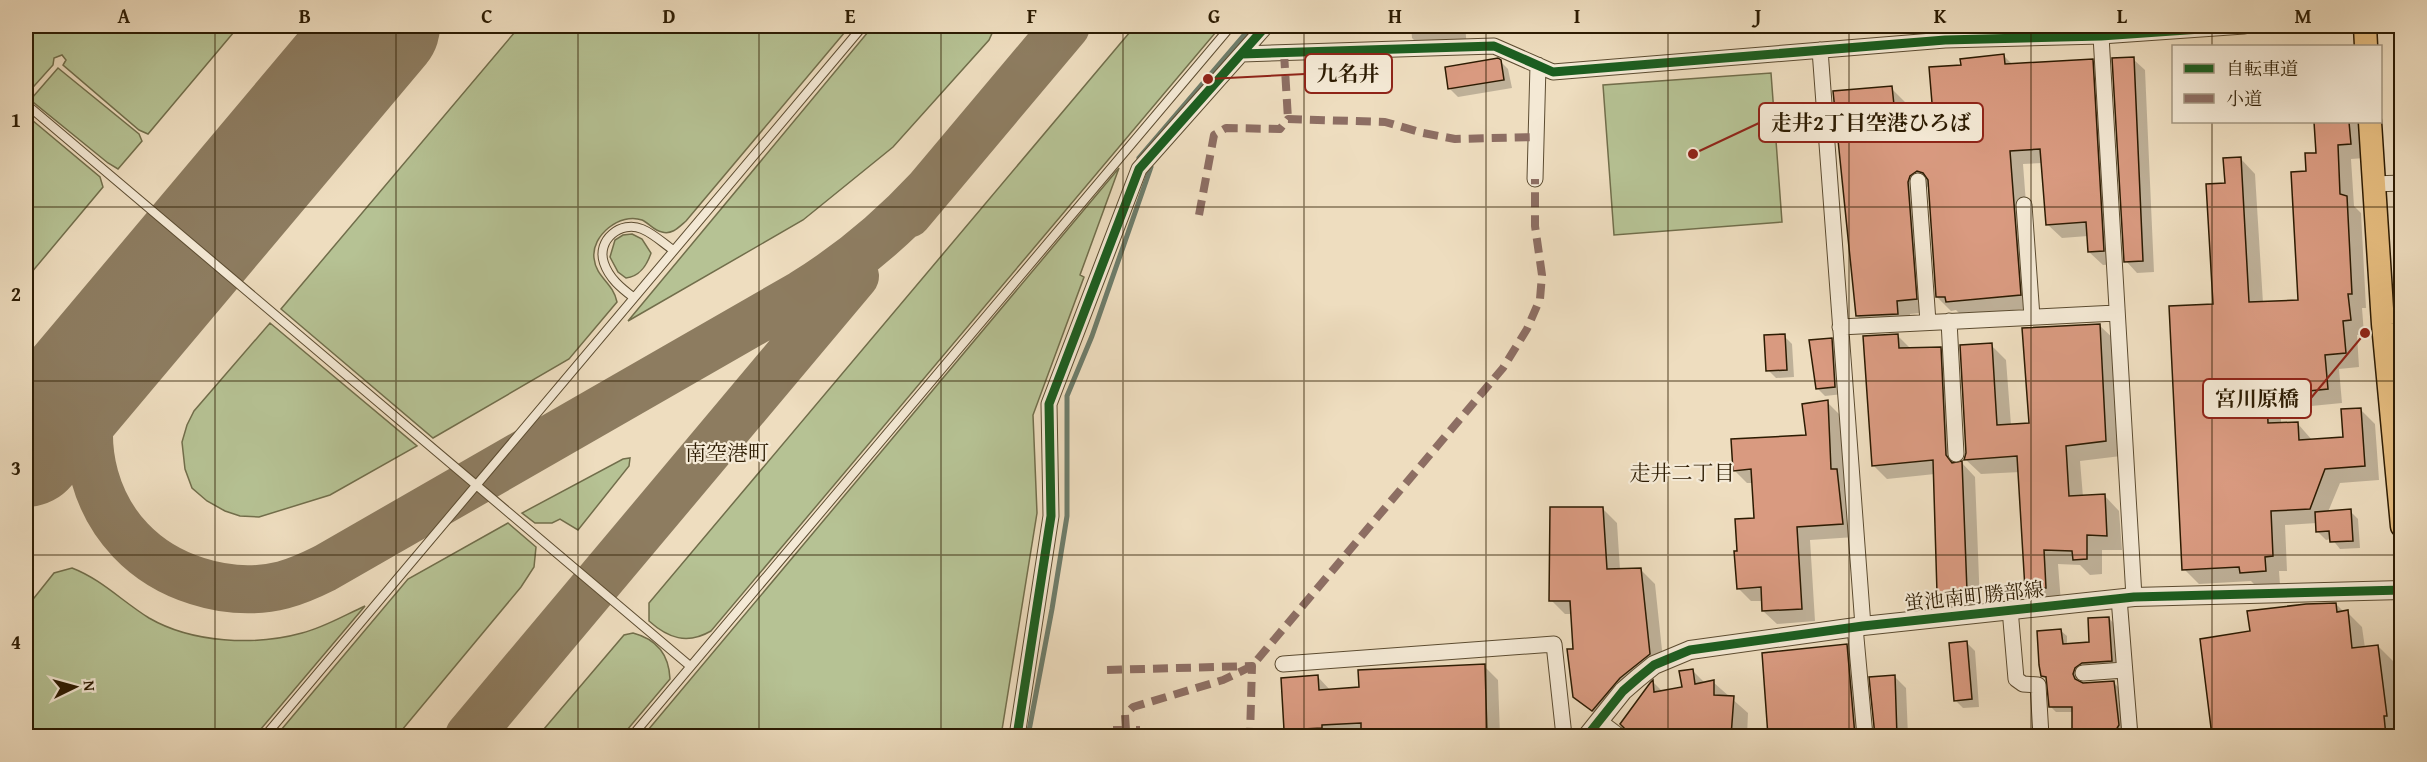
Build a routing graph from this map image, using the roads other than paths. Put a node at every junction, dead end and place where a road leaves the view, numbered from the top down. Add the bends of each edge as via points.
1 (863, 26) edge
2 (1231, 26) edge
3 (1266, 26) edge
4 (2244, 26) edge
5 (2365, 26) edge
6 (2101, 36) junction
7 (2366, 45) edge
8 (1820, 50) junction
9 (1242, 54) junction
10 (1538, 65) junction
11 (26, 104) edge
12 (2370, 123) edge
13 (1535, 179) dead end
14 (1918, 181) dead end
15 (2402, 183) edge
16 (2373, 184) junction
17 (2024, 205) dead end
18 (673, 250) junction
19 (633, 297) junction
20 (2116, 313) junction
21 (2032, 317) junction
22 (1949, 321) junction
23 (1928, 322) junction
24 (1840, 327) junction
25 (1956, 454) dead end
26 (2402, 526) edge
27 (2402, 590) edge
28 (2126, 598) junction
29 (2010, 609) junction
30 (1859, 627) junction
31 (1282, 664) dead end
32 (690, 666) junction
33 (2124, 669) junction
34 (2083, 673) dead end
35 (1599, 721) junction
36 (265, 736) edge
37 (632, 736) edge
38 (1017, 736) edge
39 (1564, 736) edge
40 (1587, 736) edge
41 (1618, 736) edge
42 (1865, 736) edge
43 (2041, 736) edge
44 (2121, 736) edge
45 (2130, 736) edge

1 - 18 lane
2 - 32 lane
3 - 9 street
4 - 6 street
5 - 7 main road
6 - 8 street via 1945,39
6 - 20 street
8 - 10 street via 1553,72
8 - 24 street
9 - 10 street via 1494,46
9 - 38 street via 1139,169 1049,404 1050,516
10 - 13 street
11 - 32 lane
12 - 16 main road
14 - 23 street
15 - 16 street
16 - 26 main road
17 - 21 street
18 - 19 lane
18 - 19 lane via 641,228 631,226 611,233 602,259 612,279
19 - 36 lane
20 - 21 street
20 - 28 street
21 - 22 street
22 - 23 street
22 - 25 street
23 - 24 street
24 - 30 street
27 - 28 street, 蛍池南町勝部線
28 - 29 street, 蛍池南町勝部線
28 - 33 street
29 - 30 street, 蛍池南町勝部線
29 - 43 street via 2016,679 2038,685
30 - 35 street, 蛍池南町勝部線 via 1690,650 1638,678
30 - 42 street
31 - 39 street via 1554,644
32 - 37 lane
33 - 34 street
33 - 45 street
35 - 40 street, 蛍池南町勝部線
35 - 41 street
44 - 45 street

